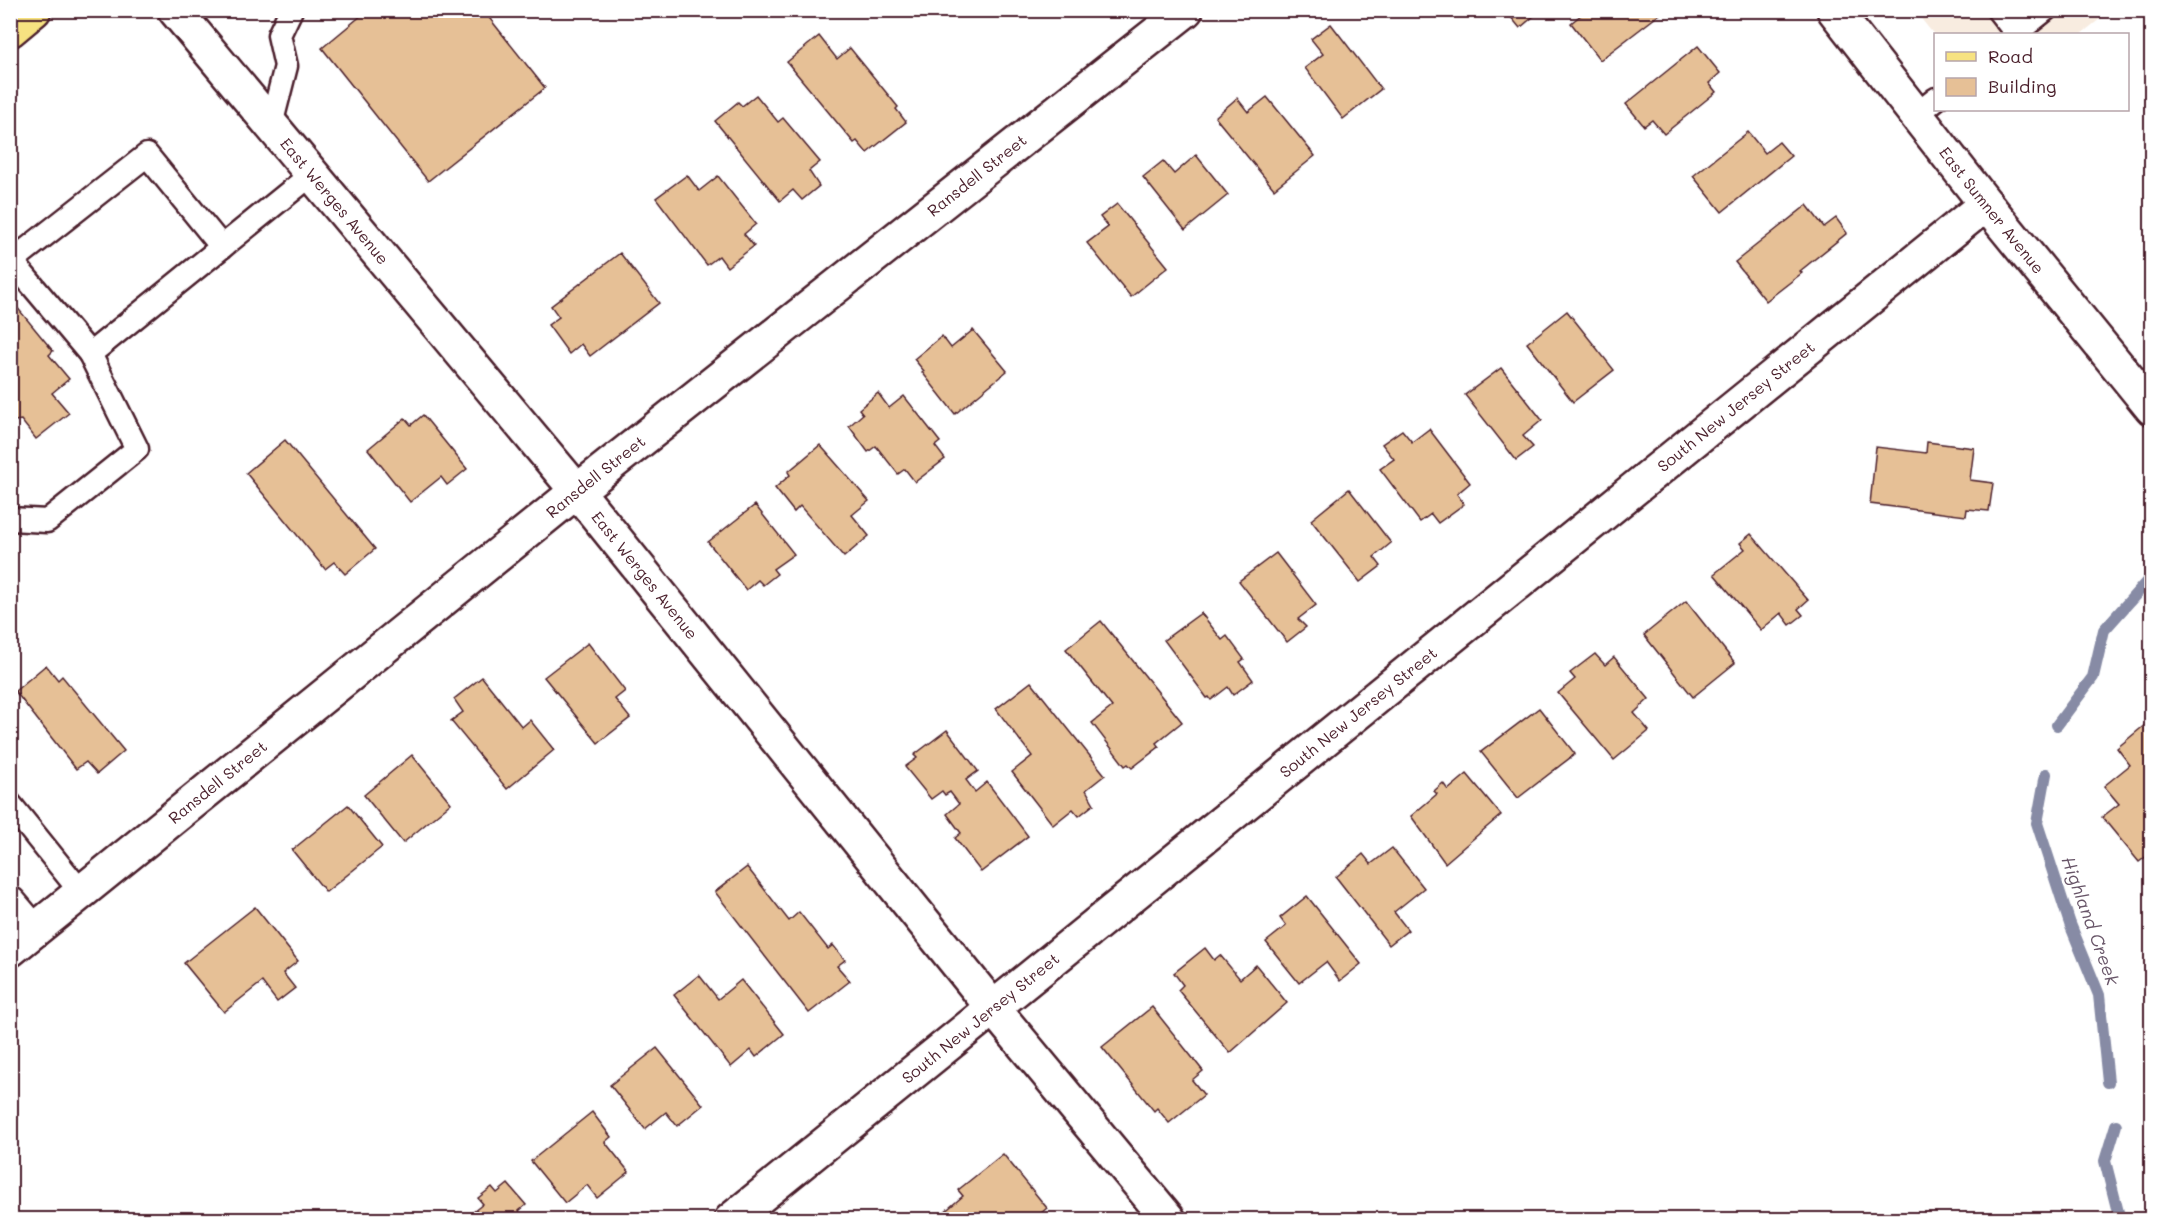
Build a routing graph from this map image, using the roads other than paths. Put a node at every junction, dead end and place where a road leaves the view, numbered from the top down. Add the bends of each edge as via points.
1 (34, 10) edge
2 (175, 10) edge
3 (291, 10) edge
4 (1186, 10) edge
5 (1834, 10) edge
6 (1998, 10) edge
7 (2045, 10) edge
8 (10, 30) edge
9 (2015, 33) edge
10 (2017, 33) edge
11 (1926, 107) edge
12 (271, 125) junction
13 (312, 174) junction
14 (1986, 204) junction
15 (222, 247) junction
16 (11, 260) edge
17 (90, 354) junction
18 (2151, 408) edge
19 (577, 491) junction
20 (10, 519) edge
21 (10, 804) edge
22 (81, 892) junction
23 (10, 904) edge
24 (22, 941) edge
25 (993, 1008) junction
26 (730, 1220) edge
27 (1169, 1220) edge

1 - 8 main road
2 - 12 street, East Werges Avenue
3 - 12 lane via 279,35 286,66
4 - 19 street, Ransdell Street
5 - 11 street, East Sumner Avenue
6 - 9 lane
7 - 10 lane
11 - 14 street, East Sumner Avenue
12 - 13 street, East Werges Avenue
13 - 15 lane
13 - 19 street, East Werges Avenue
14 - 18 street, East Sumner Avenue
14 - 25 street, South New Jersey Street
15 - 16 lane via 147,155
15 - 17 lane
16 - 17 lane
17 - 20 lane via 137,449 47,521
19 - 22 street, Ransdell Street
19 - 25 street, East Werges Avenue
21 - 22 lane
22 - 24 street, Ransdell Street
23 - 24 street
25 - 26 street, South New Jersey Street
25 - 27 street, East Werges Avenue

